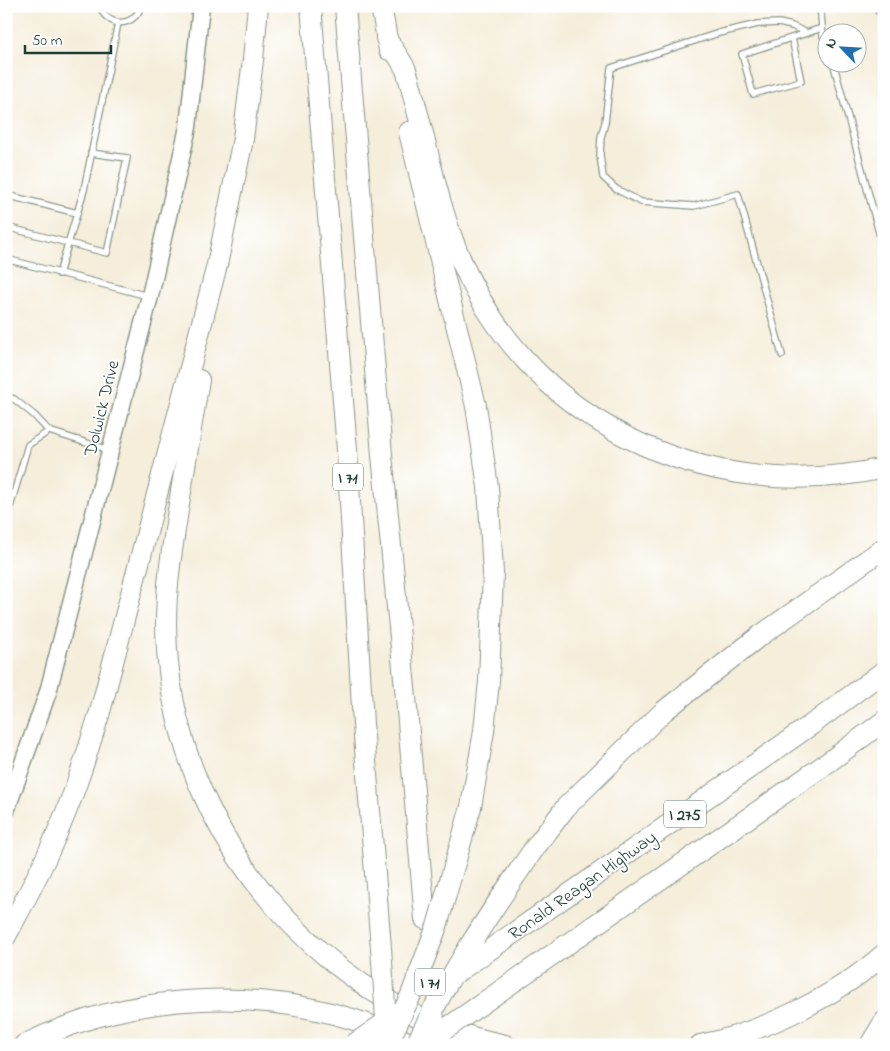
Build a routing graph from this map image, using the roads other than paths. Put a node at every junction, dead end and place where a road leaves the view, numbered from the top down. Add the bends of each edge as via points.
1 (100, 6) edge
2 (141, 6) edge
3 (201, 6) edge
4 (258, 6) edge
5 (311, 6) edge
6 (345, 6) edge
7 (381, 6) edge
8 (820, 6) edge
9 (881, 6) edge
10 (884, 9) edge
11 (821, 22) edge
12 (118, 23) junction
13 (818, 29) edge
14 (807, 33) junction
15 (386, 38) junction
16 (792, 38) junction
17 (836, 72) edge
18 (91, 154) junction
19 (6, 195) edge
20 (77, 213) junction
21 (6, 228) edge
22 (68, 244) junction
23 (884, 251) edge
24 (6, 259) edge
25 (218, 265) junction
26 (59, 274) junction
27 (150, 296) junction
28 (782, 354) dead end
29 (6, 396) edge
30 (49, 431) junction
31 (111, 451) junction
32 (884, 468) edge
33 (6, 521) edge
34 (884, 548) edge
35 (884, 671) edge
36 (884, 721) edge
37 (6, 811) edge
38 (6, 936) edge
39 (884, 954) edge
40 (884, 1022) edge
41 (24, 1045) edge
42 (353, 1045) edge
43 (388, 1045) edge
44 (415, 1045) edge
45 (423, 1045) edge
46 (436, 1045) edge
47 (505, 1045) edge
48 (700, 1045) edge
49 (870, 1045) edge

1 - 12 lane via 105,17
2 - 12 lane via 132,20
3 - 27 main road, Dolwick Drive via 188,128
4 - 25 highway via 242,138
5 - 43 highway, I 71, bridge via 346,440 363,724
6 - 46 highway, I 71, bridge via 381,446 406,689
7 - 15 highway
8 - 11 lane
9 - 10 main road
12 - 18 lane
13 - 14 lane
14 - 16 lane
14 - 28 lane via 779,23 758,24 611,68 601,137 603,177 641,202 694,206 738,194
15 - 32 highway via 406,69 447,223 469,278 506,338 562,396 623,436 655,451 714,469 758,477 810,478 837,477
15 - 43 highway, bridge via 476,406 488,487 493,573 489,681 471,807 437,926
16 - 16 lane via 742,54 753,94 801,81
17 - 23 lane
18 - 20 lane
18 - 22 lane via 127,158 107,253
19 - 20 lane
20 - 22 lane
21 - 22 lane
22 - 26 lane
24 - 26 lane
25 - 38 highway via 80,775 59,829
25 - 47 highway via 166,590 169,673 177,720 189,761 201,793 225,839 258,888 308,942 378,995 412,1014 450,1030
26 - 27 lane
27 - 31 main road, Dolwick Drive
29 - 30 lane via 34,415
30 - 31 lane
30 - 33 lane via 28,445
31 - 37 main road, Dolwick Drive via 48,692
34 - 44 highway, bridge via 757,638 664,711 566,807 495,905 451,974
35 - 42 highway, Ronald Reagan Highway / I 275, bridge
36 - 45 highway, I 275, bridge
39 - 48 highway via 842,986 796,1012 750,1031
40 - 49 highway
41 - 44 highway via 85,1020 120,1010 168,1002 216,1000 304,1008 383,1030

